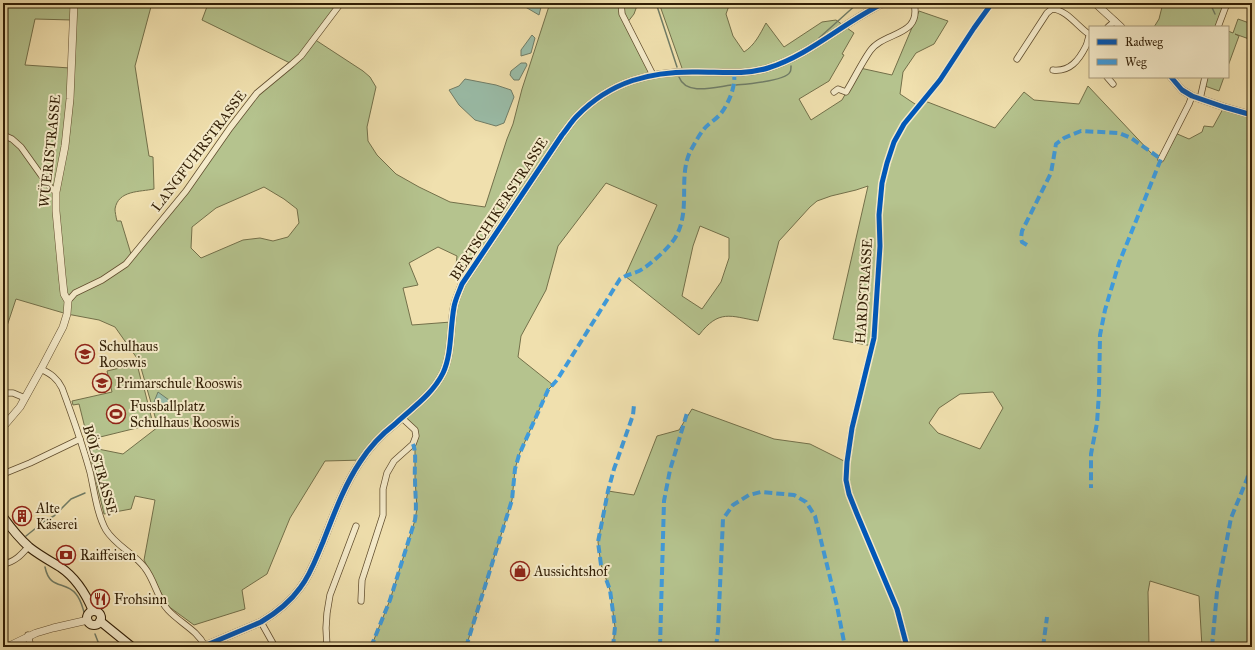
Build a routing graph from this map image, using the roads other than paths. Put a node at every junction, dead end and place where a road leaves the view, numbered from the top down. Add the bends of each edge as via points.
1 (74, 3) edge
2 (341, 3) edge
3 (621, 3) edge
4 (884, 3) edge
5 (914, 3) edge
6 (992, 3) edge
7 (1095, 3) edge
8 (1227, 3) edge
9 (1114, 21) junction
10 (1109, 26) edge
11 (1120, 26) edge
12 (1218, 26) edge
13 (1089, 33) edge
14 (1089, 37) edge
15 (1017, 58) dead end
16 (1053, 70) dead end
17 (653, 75) junction
18 (1108, 78) edge
19 (1172, 78) edge
20 (1205, 78) edge
21 (1113, 84) dead end
22 (834, 92) dead end
23 (1192, 96) junction
24 (1200, 99) junction
25 (1252, 115) edge
26 (3, 135) edge
27 (1161, 159) dead end
28 (56, 192) junction
29 (68, 302) junction
30 (41, 369) junction
31 (3, 393) edge
32 (24, 398) junction
33 (402, 418) junction
34 (3, 427) edge
35 (80, 439) junction
36 (3, 474) edge
37 (3, 517) edge
38 (356, 526) dead end
39 (29, 546) junction
40 (3, 564) edge
41 (361, 601) dead end
42 (93, 611) junction
43 (88, 620) junction
44 (100, 621) junction
45 (262, 622) junction
46 (28, 635) junction
47 (204, 646) edge
48 (7, 647) edge
49 (31, 647) edge
50 (132, 647) edge
51 (275, 647) edge
52 (328, 647) edge
53 (907, 647) edge

1 - 28 street, WÜERISTRASSE via 70,99 65,146
2 - 29 street, LANGFUHRSTRASSE via 301,56 257,93 186,191 126,264 102,280 74,293
3 - 17 street via 622,14
4 - 17 street, BERTSCHIKERSTRASSE via 802,53 766,68 734,73 683,71
5 - 22 street via 916,11 911,26 876,44 846,92 838,89
6 - 53 street, HARDSTRASSE via 940,80 904,124 894,142 882,183 874,338 852,428 846,480 849,494 897,609
7 - 9 street
8 - 12 street
9 - 10 street
9 - 11 street
13 - 15 street via 1057,9 1052,9
14 - 16 street via 1077,62 1067,69
17 - 33 street, BERTSCHIKERSTRASSE via 632,80 594,101 577,116 562,135 462,284 454,306 448,357 443,372 423,400
18 - 21 street
19 - 23 street via 1182,90
20 - 24 street
23 - 24 street
23 - 27 street
24 - 25 street
26 - 28 street via 21,147
28 - 29 street, WÜERISTRASSE via 64,294
29 - 30 street, WÜERISTRASSE via 63,327
30 - 32 street, WÜERISTRASSE
30 - 35 street, BÖLSTRASSE via 53,376 61,386
31 - 32 street via 13,393
32 - 34 street, WÜERISTRASSE
33 - 41 street via 414,430 416,436 413,444 394,461 387,473 383,489 383,515 362,580
33 - 45 street, BERTSCHIKERSTRASSE via 361,461 348,483 308,576 300,588 291,600
35 - 36 street
35 - 47 street, BÖLSTRASSE via 105,528 115,541 145,568 167,609 196,633
37 - 39 main road
38 - 52 street via 330,595 326,628
39 - 40 street via 15,560
39 - 42 main road via 70,575
42 - 43 main road via 88,615
42 - 44 main road via 100,614
43 - 44 main road via 94,624
43 - 46 street
44 - 50 main road
45 - 47 street, BERTSCHIKERSTRASSE
45 - 51 street
46 - 48 street
46 - 49 street

